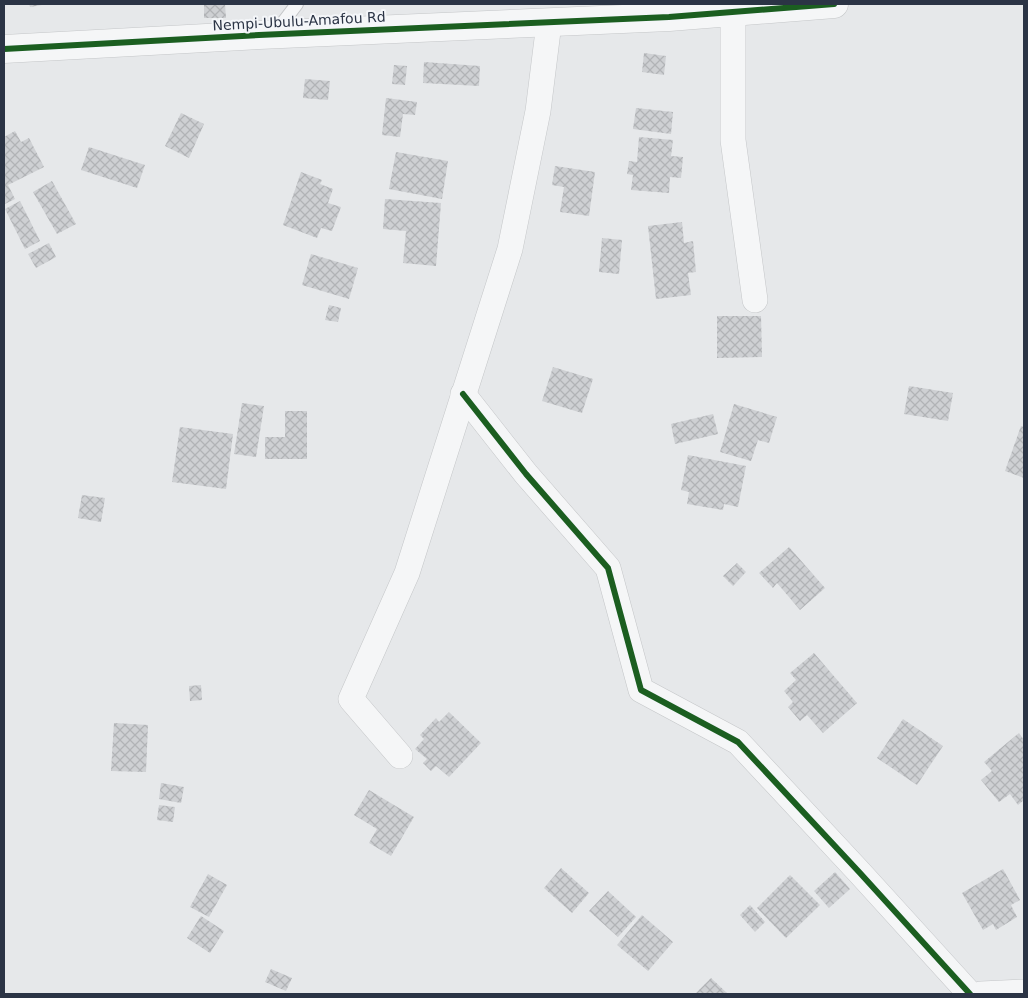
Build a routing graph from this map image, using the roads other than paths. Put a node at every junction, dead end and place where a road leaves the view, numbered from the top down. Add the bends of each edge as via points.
1 (297, 4) edge
2 (834, 4) edge
3 (734, 12) junction
4 (549, 23) junction
5 (274, 34) junction
6 (4, 50) edge
7 (755, 300) dead end
8 (463, 394) junction
9 (400, 756) dead end
10 (1024, 992) edge
11 (970, 994) edge
12 (981, 994) edge

1 - 5 lane
2 - 3 street, Nempi-Ubulu-Amafou Rd
3 - 4 street, Nempi-Ubulu-Amafou Rd
3 - 7 street via 733,140
4 - 5 street, Nempi-Ubulu-Amafou Rd
4 - 8 street via 538,111 510,249
5 - 6 street, Nempi-Ubulu-Amafou Rd
8 - 9 street via 407,573 351,699
8 - 11 street via 526,474 608,568 641,690 738,742
10 - 12 street

